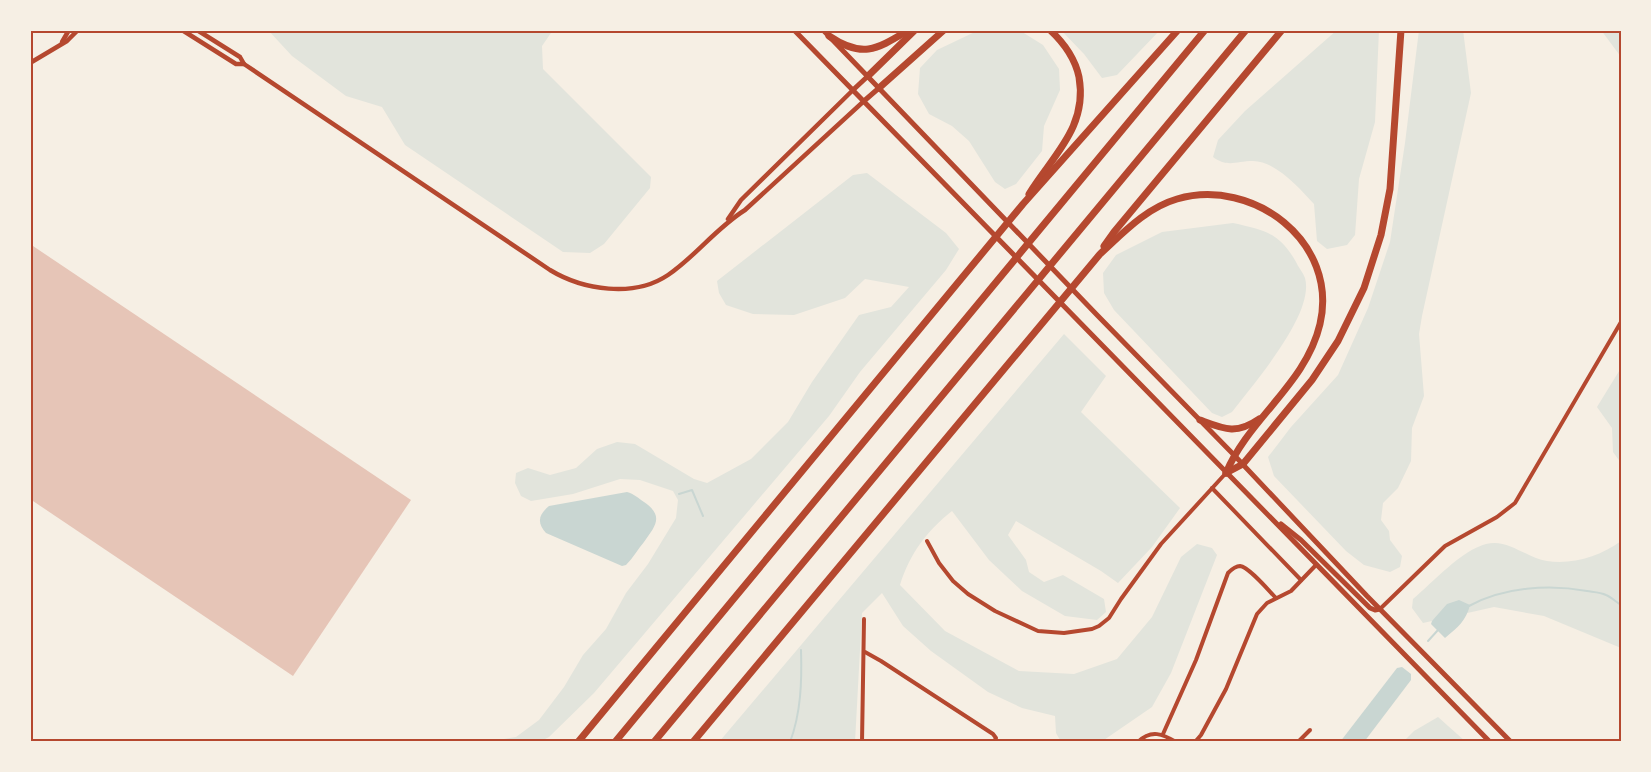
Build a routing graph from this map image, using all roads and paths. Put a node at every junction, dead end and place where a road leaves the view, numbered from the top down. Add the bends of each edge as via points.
1 (69, 30) edge
2 (78, 30) edge
3 (182, 30) edge
4 (197, 30) edge
5 (794, 30) edge
6 (824, 30) edge
7 (909, 30) edge
8 (915, 30) edge
9 (944, 30) edge
10 (1050, 30) edge
11 (1178, 30) edge
12 (1205, 30) edge
13 (1246, 30) edge
14 (1282, 30) edge
15 (1401, 30) edge
16 (830, 36) junction
17 (62, 42) junction
18 (30, 63) edge
19 (244, 64) junction
20 (868, 76) junction
21 (879, 88) junction
22 (853, 90) junction
23 (864, 101) junction
24 (1023, 204) junction
25 (724, 223) junction
26 (1100, 254) junction
27 (1621, 322) edge
28 (1266, 414) junction
29 (1200, 420) junction
30 (1234, 455) junction
31 (1243, 464) junction
32 (1226, 473) junction
33 (1212, 488) junction
34 (1260, 508) junction
35 (927, 541) dead end
36 (1317, 564) junction
37 (1301, 580) junction
38 (1276, 598) junction
39 (1380, 609) junction
40 (864, 619) dead end
41 (865, 652) junction
42 (1310, 730) dead end
43 (1163, 734) junction
44 (578, 742) edge
45 (615, 742) edge
46 (654, 742) edge
47 (693, 742) edge
48 (862, 742) edge
49 (994, 742) edge
50 (1138, 742) edge
51 (1176, 742) edge
52 (1195, 742) edge
53 (1298, 742) edge
54 (1490, 742) edge
55 (1511, 742) edge

1 - 17 street
2 - 17 street
3 - 19 street via 236,64
4 - 19 street via 240,57
5 - 22 main road
6 - 16 main road
7 - 16 highway via 864,50 842,45
8 - 20 highway
9 - 21 highway
10 - 24 highway via 1072,57 1081,100 1069,135
11 - 24 highway
12 - 45 highway
13 - 46 highway
14 - 26 highway via 1114,232
15 - 31 highway via 1390,189 1364,288 1324,363
16 - 20 main road
17 - 18 street
19 - 25 street via 570,280 606,288 652,283 674,270
20 - 21 main road
20 - 22 main road
21 - 23 main road
21 - 29 main road
22 - 23 main road
22 - 25 street via 741,200
23 - 25 street via 745,210
23 - 32 main road
24 - 44 highway
26 - 28 highway via 1152,210 1192,196 1224,195 1253,203 1292,230 1315,266 1322,309 1307,357
26 - 47 highway
27 - 39 street via 1515,503 1445,546
28 - 29 highway via 1242,429 1231,430
28 - 30 highway
29 - 30 main road
30 - 31 main road
30 - 32 highway
31 - 32 highway
31 - 39 main road
32 - 33 street
32 - 34 main road
33 - 35 street via 1161,544 1109,618 1092,629 1038,631 995,611 954,581
33 - 37 street
34 - 36 main road
34 - 39 main road via 1301,540 1370,608
36 - 37 street
36 - 54 main road
37 - 38 street via 1291,591
38 - 43 street via 1247,568 1240,566 1228,573
38 - 52 street via 1257,614 1226,689
39 - 55 main road
40 - 41 street
41 - 48 street
41 - 49 street via 993,734
42 - 53 street
43 - 50 street via 1152,733
43 - 51 street

